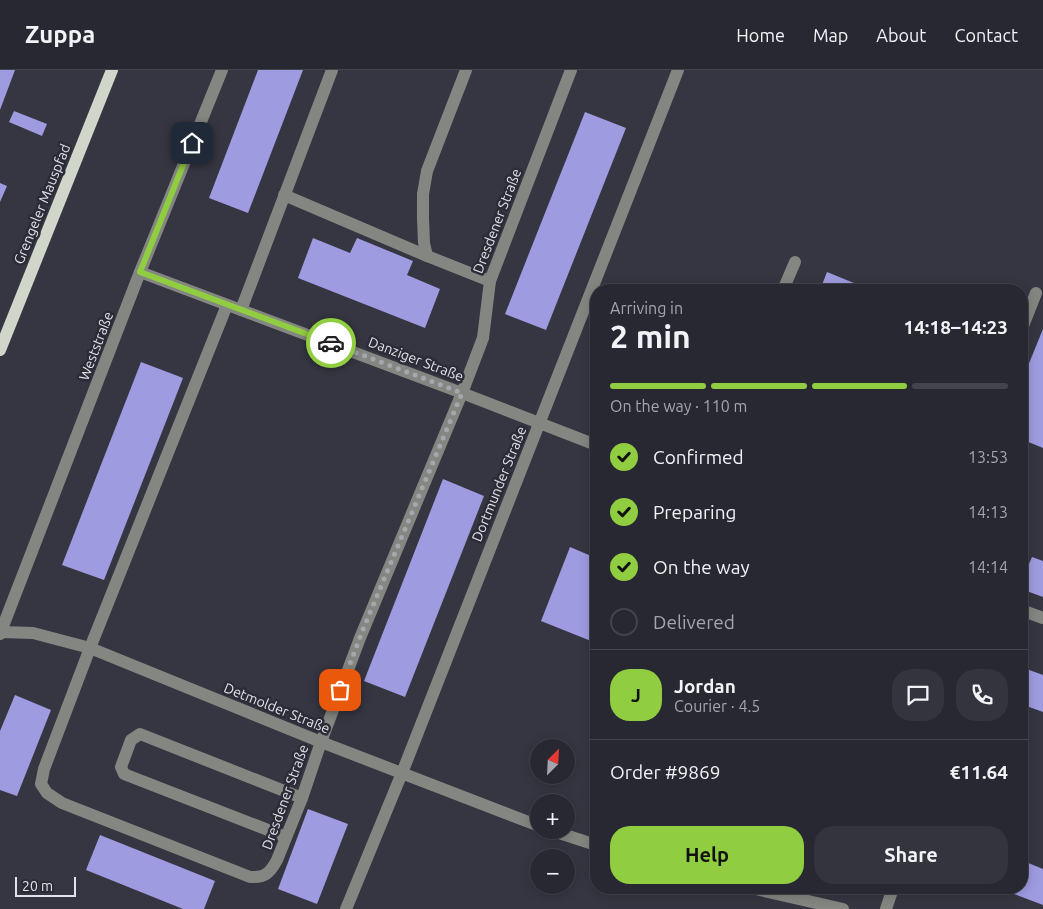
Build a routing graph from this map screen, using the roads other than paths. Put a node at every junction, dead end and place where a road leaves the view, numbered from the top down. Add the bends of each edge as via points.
1 (112, 70) edge
2 (222, 70) edge
3 (332, 70) edge
4 (466, 70) edge
5 (571, 70) edge
6 (678, 70) edge
7 (284, 195) junction
8 (427, 256) junction
9 (795, 262) dead end
10 (140, 272) junction
11 (490, 281) junction
12 (594, 284) edge
13 (786, 284) edge
14 (1036, 293) dead end
15 (590, 295) edge
16 (227, 305) junction
17 (241, 310) junction
18 (1028, 313) edge
19 (0, 350) edge
20 (462, 393) junction
21 (540, 423) junction
22 (590, 443) edge
23 (1028, 613) edge
24 (1043, 618) edge
25 (0, 633) edge
26 (90, 648) junction
27 (321, 742) junction
28 (402, 773) junction
29 (302, 798) junction
30 (530, 823) edge
31 (286, 837) junction
32 (575, 838) edge
33 (590, 843) edge
34 (777, 894) edge
35 (891, 894) edge
36 (346, 909) edge
37 (843, 909) edge
38 (886, 909) edge

1 - 19 main road, Grengeler Mauspfad
2 - 10 lane, Weststraße
3 - 7 lane
4 - 8 lane via 427,171 423,194
5 - 11 lane, Dresdener Straße
6 - 12 lane, Dortmunder Straße
7 - 8 lane
7 - 17 lane
8 - 11 lane
9 - 13 lane
10 - 16 lane, Danziger Straße
10 - 25 lane, Weststraße
11 - 20 lane, Dresdener Straße via 483,338
14 - 18 lane
15 - 21 lane, Dortmunder Straße
16 - 17 lane, Danziger Straße
16 - 26 lane, Dresdener Straße
17 - 20 lane, Danziger Straße
20 - 21 lane, Danziger Straße
20 - 27 lane, Dresdener Straße via 360,638
21 - 22 lane, Danziger Straße
21 - 28 lane, Dortmunder Straße
23 - 24 lane
25 - 26 lane, Detmolder Straße via 33,633
26 - 27 lane, Detmolder Straße
26 - 31 lane, Dresdener Straße via 44,769 41,784 47,793 62,803 250,878 266,875 273,868
27 - 28 lane, Detmolder Straße
27 - 29 lane, Dresdener Straße
28 - 30 lane, Detmolder Straße
28 - 36 lane, Dortmunder Straße
29 - 31 lane, Dresdener Straße
29 - 31 lane via 140,734 131,740 121,767 124,774
32 - 33 lane
34 - 37 lane
35 - 38 lane

